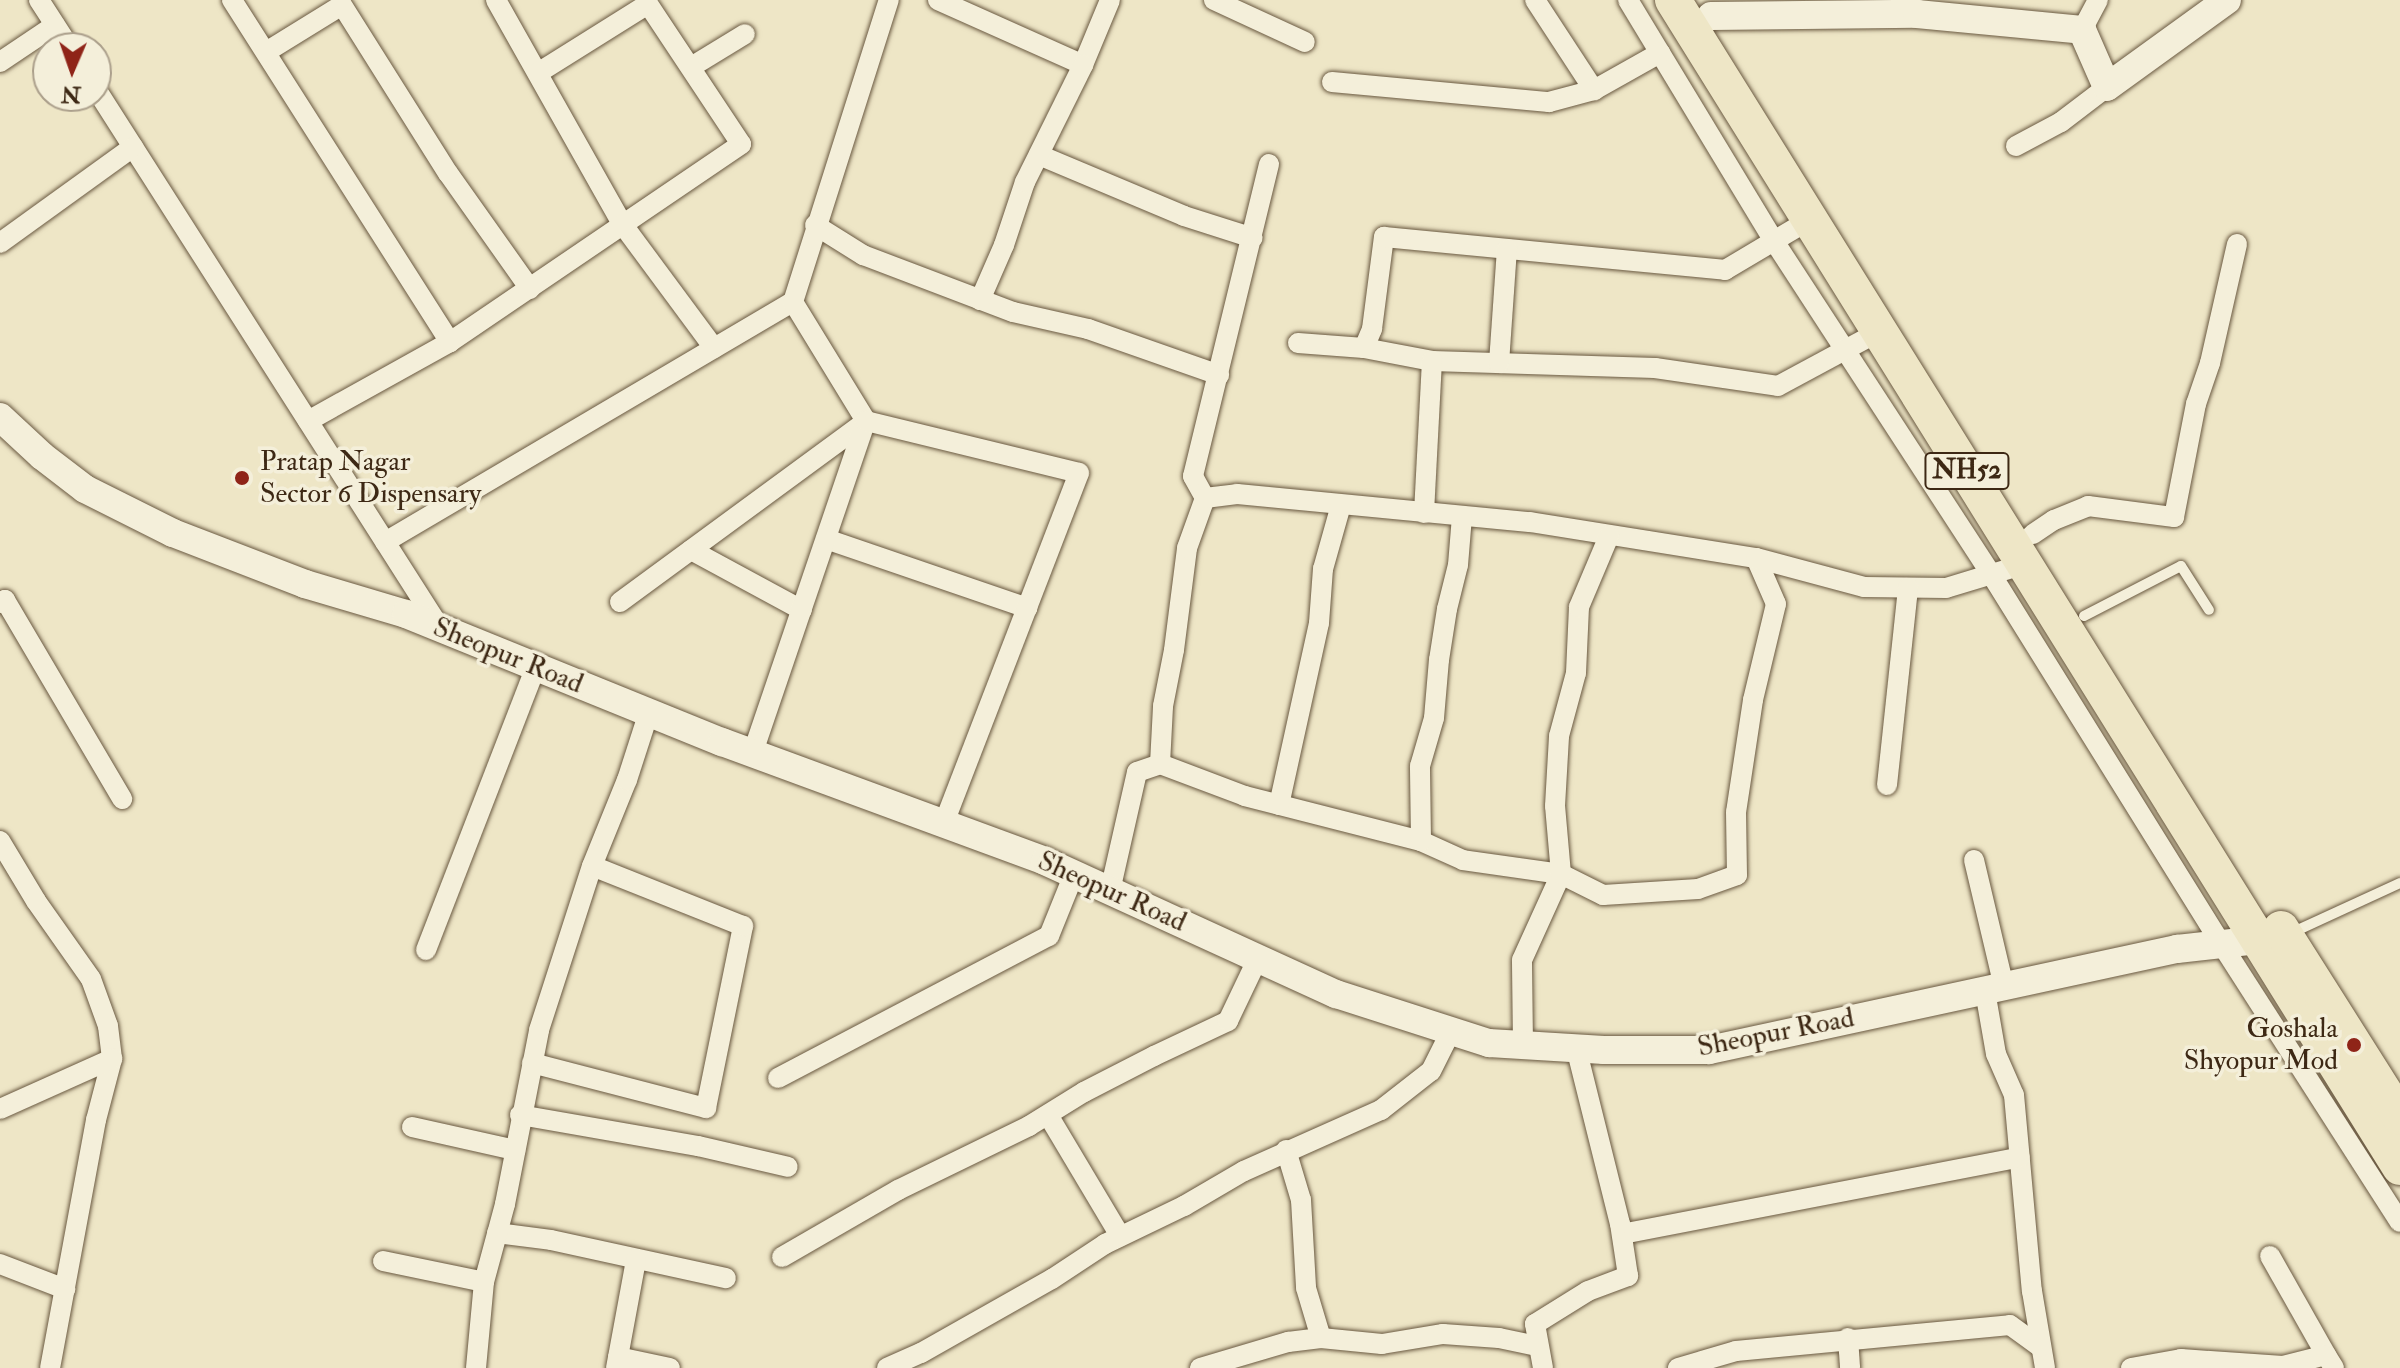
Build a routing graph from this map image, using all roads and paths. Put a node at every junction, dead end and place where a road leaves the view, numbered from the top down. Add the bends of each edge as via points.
1 (39, 0) edge
2 (232, 0) edge
3 (496, 0) edge
4 (889, 0) edge
5 (938, 0) edge
6 (1110, 0) edge
7 (1214, 0) edge
8 (1535, 0) edge
9 (1628, 0) edge
10 (1673, 0) edge
11 (2098, 0) edge
12 (2227, 0) edge
13 (650, 2) edge
14 (1917, 7) edge
15 (1706, 8) edge
16 (55, 25) junction
17 (2082, 30) junction
18 (60, 32) edge
19 (745, 34) dead end
20 (1305, 42) dead end
21 (266, 52) junction
22 (1660, 53) junction
23 (0, 62) edge
24 (1083, 65) junction
25 (691, 67) junction
26 (538, 73) junction
27 (1332, 82) dead end
28 (2107, 87) junction
29 (1594, 90) junction
30 (111, 112) edge
31 (2016, 146) dead end
32 (133, 147) junction
33 (1039, 155) junction
34 (1269, 164) dead end
35 (1811, 219) junction
36 (623, 225) junction
37 (815, 225) junction
38 (1253, 238) junction
39 (1774, 241) junction
40 (0, 243) edge
41 (2237, 244) dead end
42 (1507, 249) junction
43 (530, 289) junction
44 (980, 300) junction
45 (793, 302) junction
46 (1880, 331) junction
47 (450, 342) junction
48 (1298, 343) dead end
49 (714, 348) junction
50 (1364, 348) junction
51 (1846, 351) junction
52 (1432, 361) junction
53 (1499, 363) junction
54 (1219, 375) junction
55 (0, 417) edge
56 (308, 421) junction
57 (866, 421) junction
58 (1205, 498) junction
59 (1341, 505) junction
60 (1424, 513) junction
61 (1462, 516) junction
62 (1609, 536) junction
63 (826, 539) junction
64 (385, 542) junction
65 (691, 550) junction
66 (2016, 557) junction
67 (1756, 558) junction
68 (1908, 588) junction
69 (620, 602) dead end
70 (0, 603) edge
71 (1027, 608) junction
72 (802, 610) junction
73 (2209, 610) dead end
74 (2084, 616) junction
75 (440, 628) junction
76 (536, 667) junction
77 (649, 712) junction
78 (753, 752) junction
79 (1160, 764) junction
80 (1887, 785) dead end
81 (122, 799) dead end
82 (1279, 805) junction
83 (944, 822) junction
84 (0, 841) edge
85 (1421, 841) junction
86 (1974, 860) dead end
87 (592, 866) junction
88 (1074, 874) junction
89 (1561, 874) junction
90 (2400, 883) edge
91 (1110, 891) junction
92 (2273, 939) junction
93 (2222, 945) junction
94 (426, 950) dead end
95 (1258, 958) junction
96 (1994, 989) junction
97 (1451, 1031) junction
98 (1523, 1045) junction
99 (1576, 1048) junction
100 (112, 1059) junction
101 (532, 1063) junction
102 (778, 1078) dead end
103 (2, 1101) edge
104 (520, 1115) junction
105 (1048, 1115) junction
106 (2400, 1117) edge
107 (412, 1127) dead end
108 (515, 1150) junction
109 (1286, 1150) junction
110 (2020, 1157) junction
111 (788, 1167) dead end
112 (2400, 1167) edge
113 (2400, 1222) edge
114 (497, 1233) junction
115 (1622, 1234) junction
116 (1120, 1236) junction
117 (2270, 1256) dead end
118 (782, 1257) dead end
119 (636, 1260) junction
120 (383, 1261) dead end
121 (0, 1264) edge
122 (726, 1278) dead end
123 (484, 1282) junction
124 (65, 1289) junction
125 (1321, 1338) junction
126 (1848, 1338) junction
127 (1538, 1346) junction
128 (2040, 1347) junction
129 (2330, 1362) edge
130 (617, 1363) edge
131 (1224, 1364) edge
132 (1710, 1364) edge
133 (50, 1368) edge
134 (476, 1368) edge
135 (670, 1368) edge
136 (887, 1368) edge
137 (1200, 1368) edge
138 (1543, 1368) edge
139 (1678, 1368) edge
140 (1850, 1368) edge
141 (2045, 1368) edge
142 (2131, 1368) edge

1 - 16 street
2 - 21 street
3 - 26 street
4 - 37 street
5 - 24 street
6 - 24 street
7 - 20 street
8 - 29 street
9 - 22 street
10 - 35 highway, NH52
11 - 17 street
12 - 28 street
13 - 25 street
13 - 26 street
14 - 15 street
14 - 17 street
15 - 66 highway, NH52
16 - 18 street
16 - 23 street
17 - 28 street
19 - 25 street
21 - 43 street via 342,5 448,173
21 - 47 street
22 - 29 street
22 - 39 street
24 - 33 street
25 - 36 street via 741,144
26 - 36 street
27 - 29 street via 1549,102
28 - 31 street via 2061,122
30 - 32 street
32 - 40 street
32 - 56 street
33 - 38 street via 1184,216
33 - 44 street
34 - 38 street
35 - 39 street
35 - 46 highway, NH52
36 - 43 street
36 - 49 street
37 - 44 street via 863,255
37 - 45 street
38 - 54 street
39 - 42 street via 1725,270
39 - 51 street
41 - 66 street via 2174,517 2088,506 2054,520
42 - 50 street via 1384,237 1372,329
42 - 53 street
43 - 47 street
44 - 54 street via 1088,329
45 - 49 street
45 - 57 street
46 - 51 street
46 - 66 highway, NH52
47 - 56 street
48 - 50 street
49 - 64 street
50 - 52 street
51 - 53 street via 1778,386 1655,368
51 - 66 street
52 - 53 street
52 - 60 street
54 - 58 street via 1193,476
55 - 75 street, Sheopur Road via 85,489 173,533
56 - 64 street
57 - 63 street
57 - 65 street
57 - 71 street via 1079,473
58 - 59 street via 1237,494
58 - 79 street via 1187,548 1163,706
59 - 60 street
59 - 82 street via 1323,569 1319,623
60 - 61 street
61 - 62 street
61 - 85 street via 1434,718 1420,766
62 - 67 street
62 - 89 street via 1579,607 1576,673 1559,736 1555,806
63 - 71 street
63 - 72 street
64 - 75 street
65 - 69 street
65 - 72 street
66 - 68 street via 1946,588
66 - 74 highway, NH52
66 - 92 highway, NH52
66 - 93 street
67 - 68 street via 1864,587
67 - 89 street via 1776,604 1753,700 1736,812 1737,875 1698,889 1603,895
68 - 80 street
70 - 81 street via 5,600
71 - 83 street
72 - 78 street
73 - 74 lane via 2181,566
74 - 92 highway, NH52
75 - 76 street, Sheopur Road
76 - 77 street, Sheopur Road
76 - 94 street
77 - 78 street, Sheopur Road
77 - 87 street
78 - 83 street, Sheopur Road
79 - 82 street
79 - 91 street via 1137,772
82 - 85 street
83 - 88 street, Sheopur Road
84 - 100 street via 91,979 108,1026
85 - 89 street via 1463,860
86 - 96 street
87 - 101 street
87 - 101 street via 743,926 706,1108
88 - 91 street, Sheopur Road
88 - 102 street via 1049,936
89 - 98 street via 1522,960
90 - 92 lane
91 - 95 street, Sheopur Road
92 - 93 street, Sheopur Road
92 - 106 highway, NH52
92 - 112 highway, NH52
93 - 96 street, Sheopur Road via 2177,949
93 - 113 street
95 - 97 street, Sheopur Road via 1336,994
95 - 105 street via 1228,1021 1112,1077
96 - 99 street, Sheopur Road via 1709,1050
96 - 110 street via 1996,1054 2014,1095
97 - 98 street, Sheopur Road via 1489,1043
97 - 109 street via 1431,1071 1381,1110
98 - 99 street, Sheopur Road
99 - 115 street
100 - 103 street
100 - 124 street
101 - 104 street
104 - 108 street
104 - 111 street
105 - 116 street
105 - 118 street via 898,1190
107 - 108 street
108 - 114 street
109 - 116 street
109 - 125 street via 1301,1200 1306,1288
110 - 115 street
110 - 128 street
114 - 119 street
114 - 123 street
115 - 127 street via 1628,1276 1588,1291 1535,1324
116 - 136 street
117 - 129 street
119 - 122 street
119 - 130 street
120 - 123 street
121 - 124 street
123 - 134 street
124 - 133 street
125 - 127 street via 1382,1344 1443,1334
125 - 131 street via 1288,1342
126 - 128 street via 2010,1325
126 - 132 street via 1736,1351
126 - 140 street
127 - 138 street
128 - 141 street
129 - 142 street via 2283,1366 2181,1359
130 - 135 street
131 - 137 street
132 - 139 street

